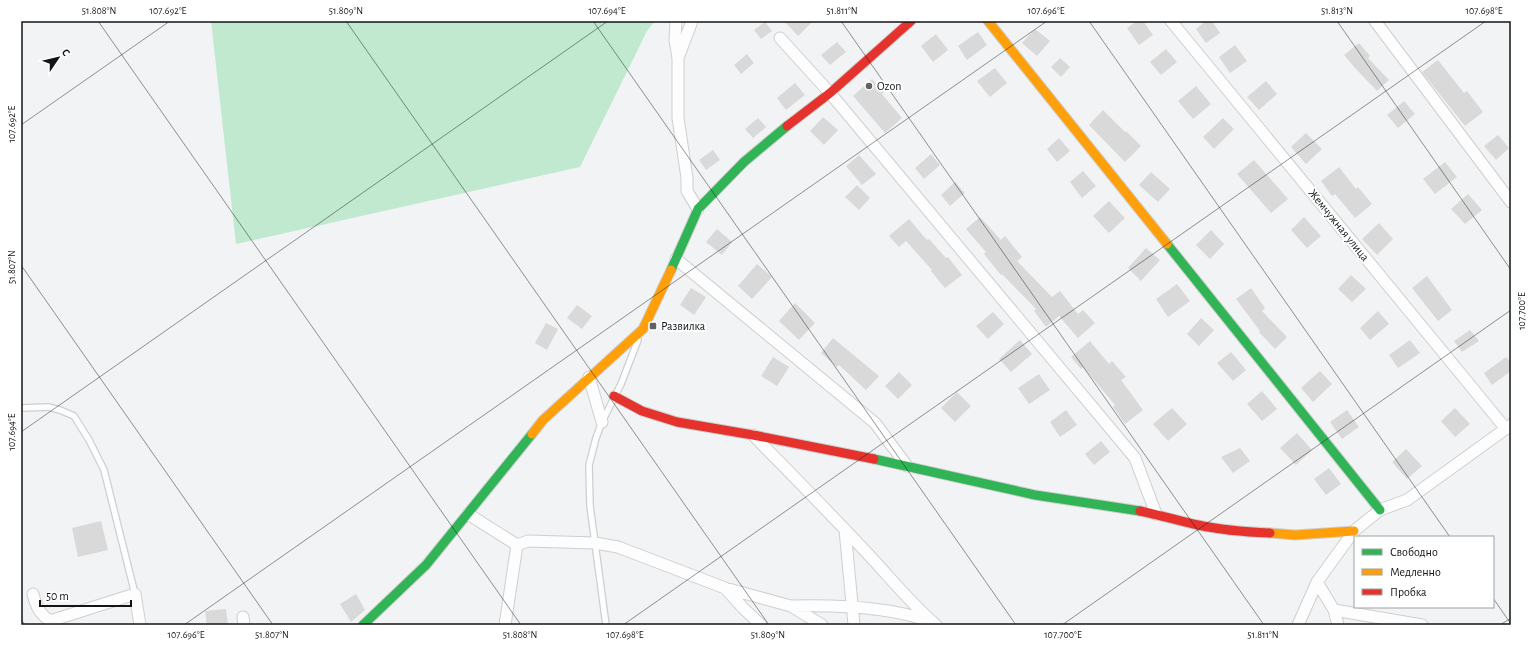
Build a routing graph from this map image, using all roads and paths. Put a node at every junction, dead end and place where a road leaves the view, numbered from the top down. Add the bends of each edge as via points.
1 (676, 21) edge
2 (692, 21) edge
3 (911, 21) edge
4 (988, 21) edge
5 (1171, 21) edge
6 (1375, 21) edge
7 (780, 38) dead end
8 (678, 58) junction
9 (830, 93) junction
10 (1511, 202) edge
11 (698, 209) junction
12 (676, 259) junction
13 (643, 329) junction
14 (588, 377) junction
15 (614, 396) junction
16 (21, 408) edge
17 (602, 422) junction
18 (1508, 427) edge
19 (753, 435) junction
20 (907, 466) junction
21 (1380, 510) junction
22 (468, 514) junction
23 (1156, 514) junction
24 (845, 530) junction
25 (1354, 531) junction
26 (595, 543) junction
27 (517, 545) junction
28 (1316, 582) junction
29 (725, 588) junction
30 (33, 594) dead end
31 (135, 594) junction
32 (791, 606) junction
33 (854, 608) junction
34 (1334, 610) junction
35 (140, 625) edge
36 (363, 625) edge
37 (505, 625) edge
38 (606, 625) edge
39 (761, 625) edge
40 (822, 625) edge
41 (854, 625) edge
42 (937, 625) edge
43 (1298, 625) edge
44 (1338, 625) edge
45 (1422, 625) edge

1 - 8 street via 675,40
2 - 8 street
3 - 9 street
4 - 21 street
5 - 18 street, Жемчужная улица
6 - 10 street
7 - 9 street
8 - 11 street via 678,118 687,191
9 - 11 street via 744,162
9 - 23 street via 1135,458
11 - 12 street
12 - 13 street
12 - 20 street via 876,422
13 - 14 street
13 - 15 lane
14 - 17 street
14 - 22 street via 543,420
15 - 17 lane
15 - 19 street via 642,411 677,422
16 - 31 lane via 48,407 74,416 89,440 104,470
17 - 26 lane via 589,465 590,506
18 - 21 street via 1407,500
19 - 20 street
19 - 24 street
20 - 23 street via 1035,495
21 - 25 street
22 - 27 street
22 - 36 street via 426,566
23 - 25 street via 1199,525 1247,532 1295,535
24 - 33 street
24 - 42 street via 894,581 913,605
25 - 28 street
26 - 27 street via 528,541
26 - 29 street via 618,547
26 - 38 lane
27 - 37 street
28 - 34 street
28 - 43 street
29 - 32 street
29 - 39 street
30 - 31 street via 37,608 50,620
31 - 35 street
32 - 33 street
32 - 40 street
33 - 41 street
33 - 42 street via 895,612 918,617
34 - 44 street
34 - 45 street

